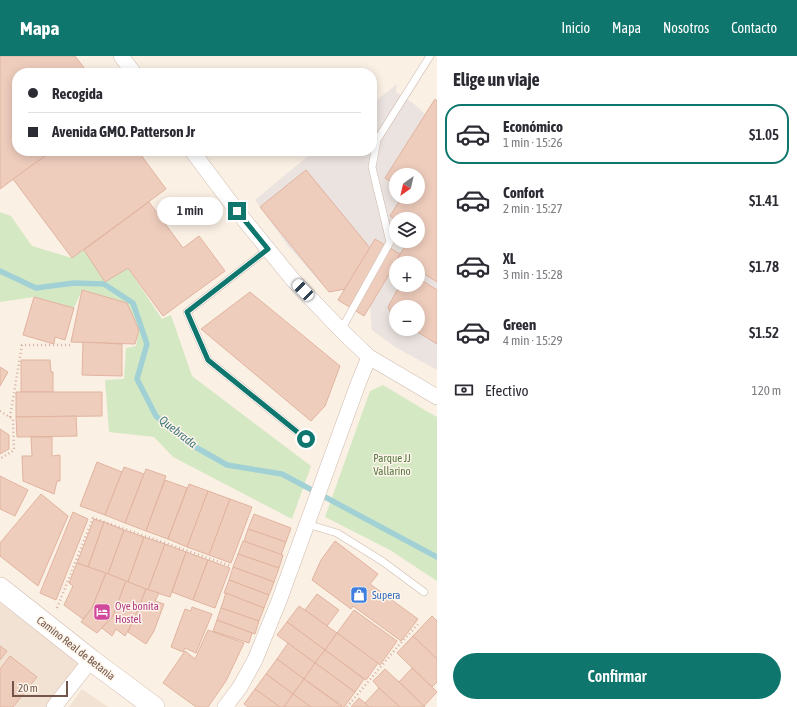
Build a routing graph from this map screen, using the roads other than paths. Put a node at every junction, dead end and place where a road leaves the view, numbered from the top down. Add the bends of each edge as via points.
1 (121, 56) edge
2 (430, 56) edge
3 (130, 68) edge
4 (377, 140) edge
5 (196, 156) edge
6 (374, 156) edge
7 (268, 249) junction
8 (342, 330) junction
9 (369, 357) junction
10 (437, 397) edge
11 (306, 439) dead end
12 (309, 519) junction
13 (0, 588) edge
14 (424, 592) dead end
15 (91, 660) junction
16 (54, 707) edge
17 (154, 707) edge
18 (226, 707) edge

1 - 3 street
2 - 4 lane
5 - 7 street
6 - 8 lane via 372,167 390,242
7 - 8 street via 293,280
7 - 11 lane via 187,312 208,360
8 - 9 street
9 - 10 street
9 - 12 street
12 - 14 lane via 382,561
12 - 18 street via 255,660
13 - 15 street, Camino Real de Betania
15 - 16 street
15 - 17 street, Camino Real de Betania

